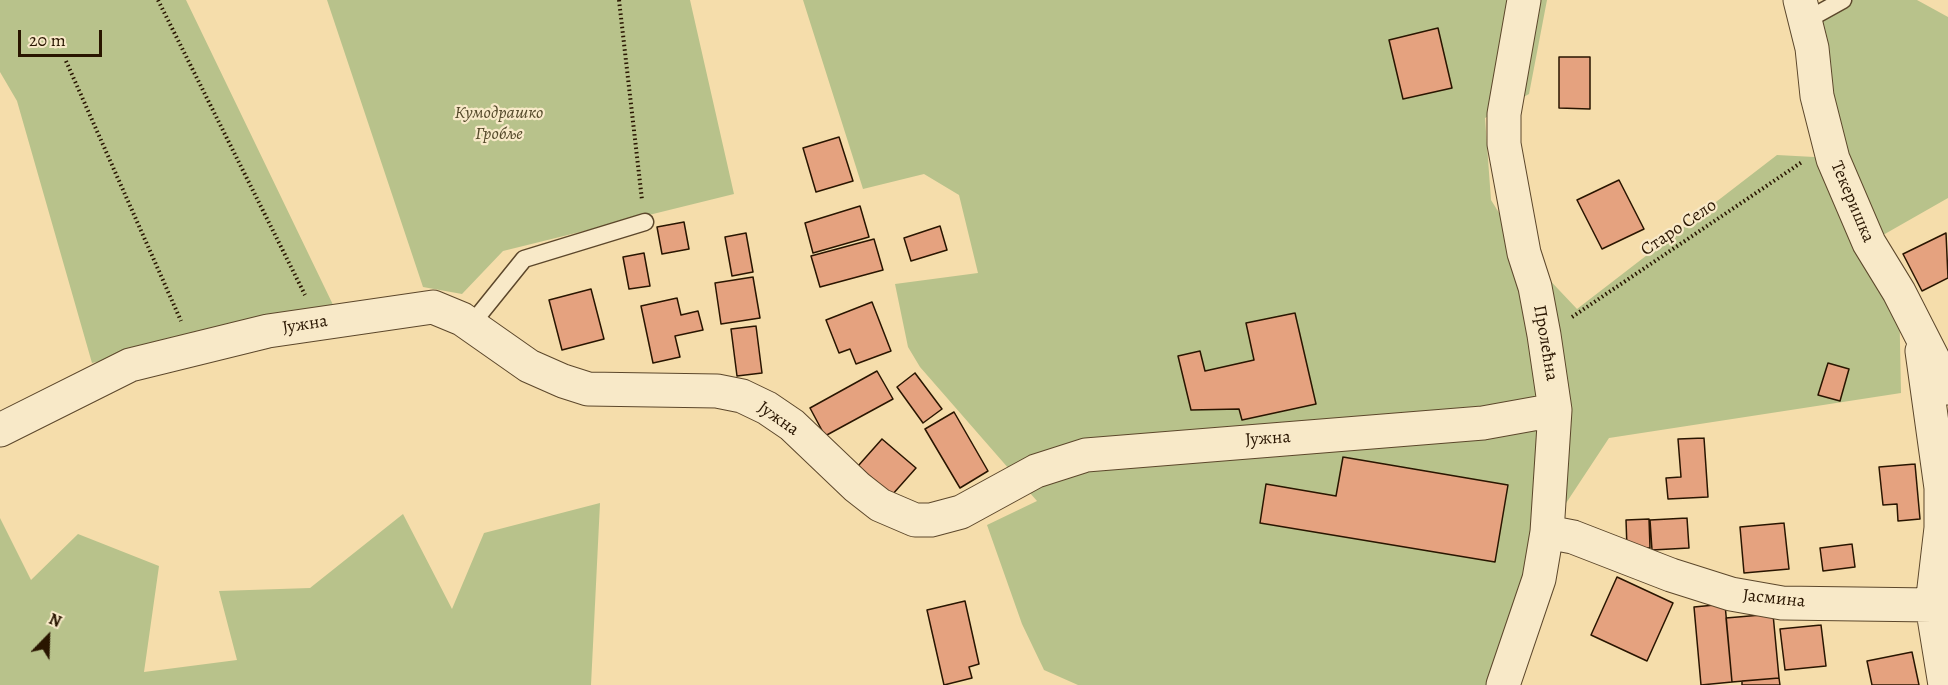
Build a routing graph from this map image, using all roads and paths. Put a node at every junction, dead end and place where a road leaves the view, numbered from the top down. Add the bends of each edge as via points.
1 (158, 0) edge
2 (619, 0) edge
3 (1524, 0) edge
4 (1843, 0) edge
5 (1803, 10) edge
6 (66, 61) dead end
7 (1829, 144) junction
8 (645, 222) joint
9 (305, 325) junction
10 (470, 326) junction
11 (1544, 335) junction
12 (1921, 337) junction
13 (206, 345) junction
14 (1948, 388) edge
15 (1555, 410) junction
16 (0, 430) edge
17 (1945, 526) edge
18 (1547, 532) junction
19 (1932, 605) junction
20 (1503, 685) edge
21 (1945, 685) edge

1 - 9 path via 307,301
2 - 8 path
3 - 11 street, Пролећна via 1507,94 1504,144
4 - 5 lane
5 - 7 street, Текеришка
6 - 13 path via 182,324
7 - 11 path, Старо Село
7 - 12 street, Текеришка via 1869,243
8 - 10 lane via 524,259
9 - 10 street, Јужна via 434,307 451,312
9 - 13 street, Јужна
10 - 15 street, Јужна via 529,366 588,389 717,391 742,396 792,425 880,505 915,520 962,512 1036,471 1086,455 1483,423
11 - 15 street, Пролећна
12 - 14 street, Текеришка
12 - 17 street
13 - 16 street, Јужна via 130,365
15 - 18 street, Пролећна
17 - 19 street
18 - 19 street, Јасмина via 1574,537 1731,594 1782,603
18 - 20 street, Пролећна via 1539,579
19 - 21 street

